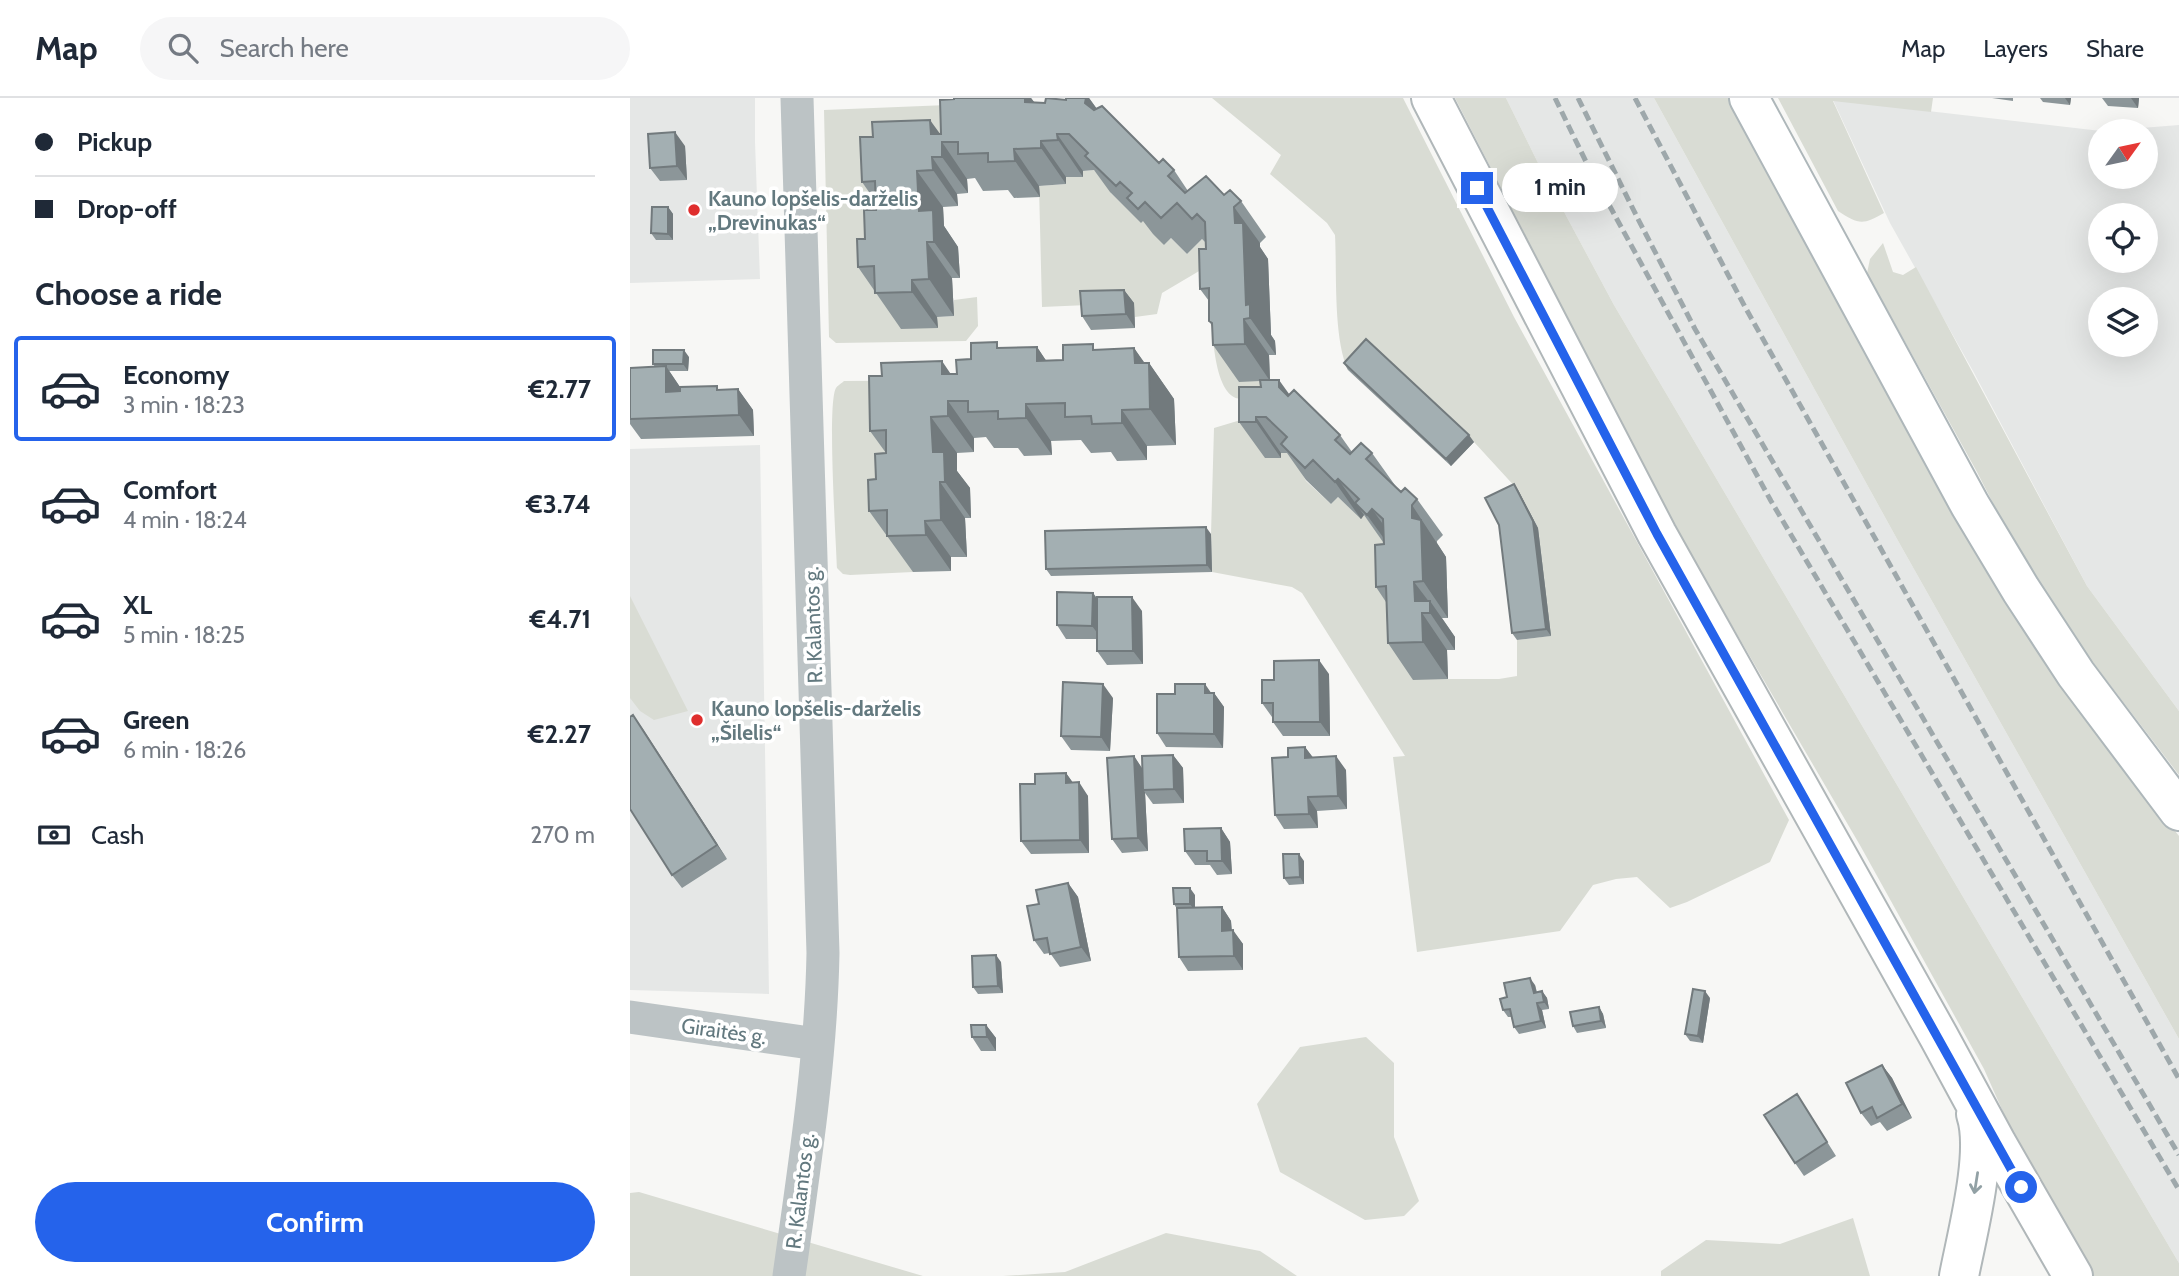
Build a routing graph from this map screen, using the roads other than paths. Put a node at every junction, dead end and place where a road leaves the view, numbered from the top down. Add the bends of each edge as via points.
1 (797, 98) edge
2 (1431, 98) edge
3 (1749, 98) edge
4 (2179, 811) edge
5 (630, 1017) edge
6 (817, 1044) junction
7 (1969, 1092) junction
8 (2070, 1275) edge
9 (789, 1276) edge
10 (1959, 1276) edge

1 - 6 street, R. Kalantos g. via 822,875 822,1006
2 - 7 main road via 1657,534
3 - 4 main road via 2014,580 2076,674
5 - 6 street, Giraitės g.
6 - 9 street, R. Kalantos g.
7 - 8 main road
7 -> 10 main road via 1979,1122 1981,1151

